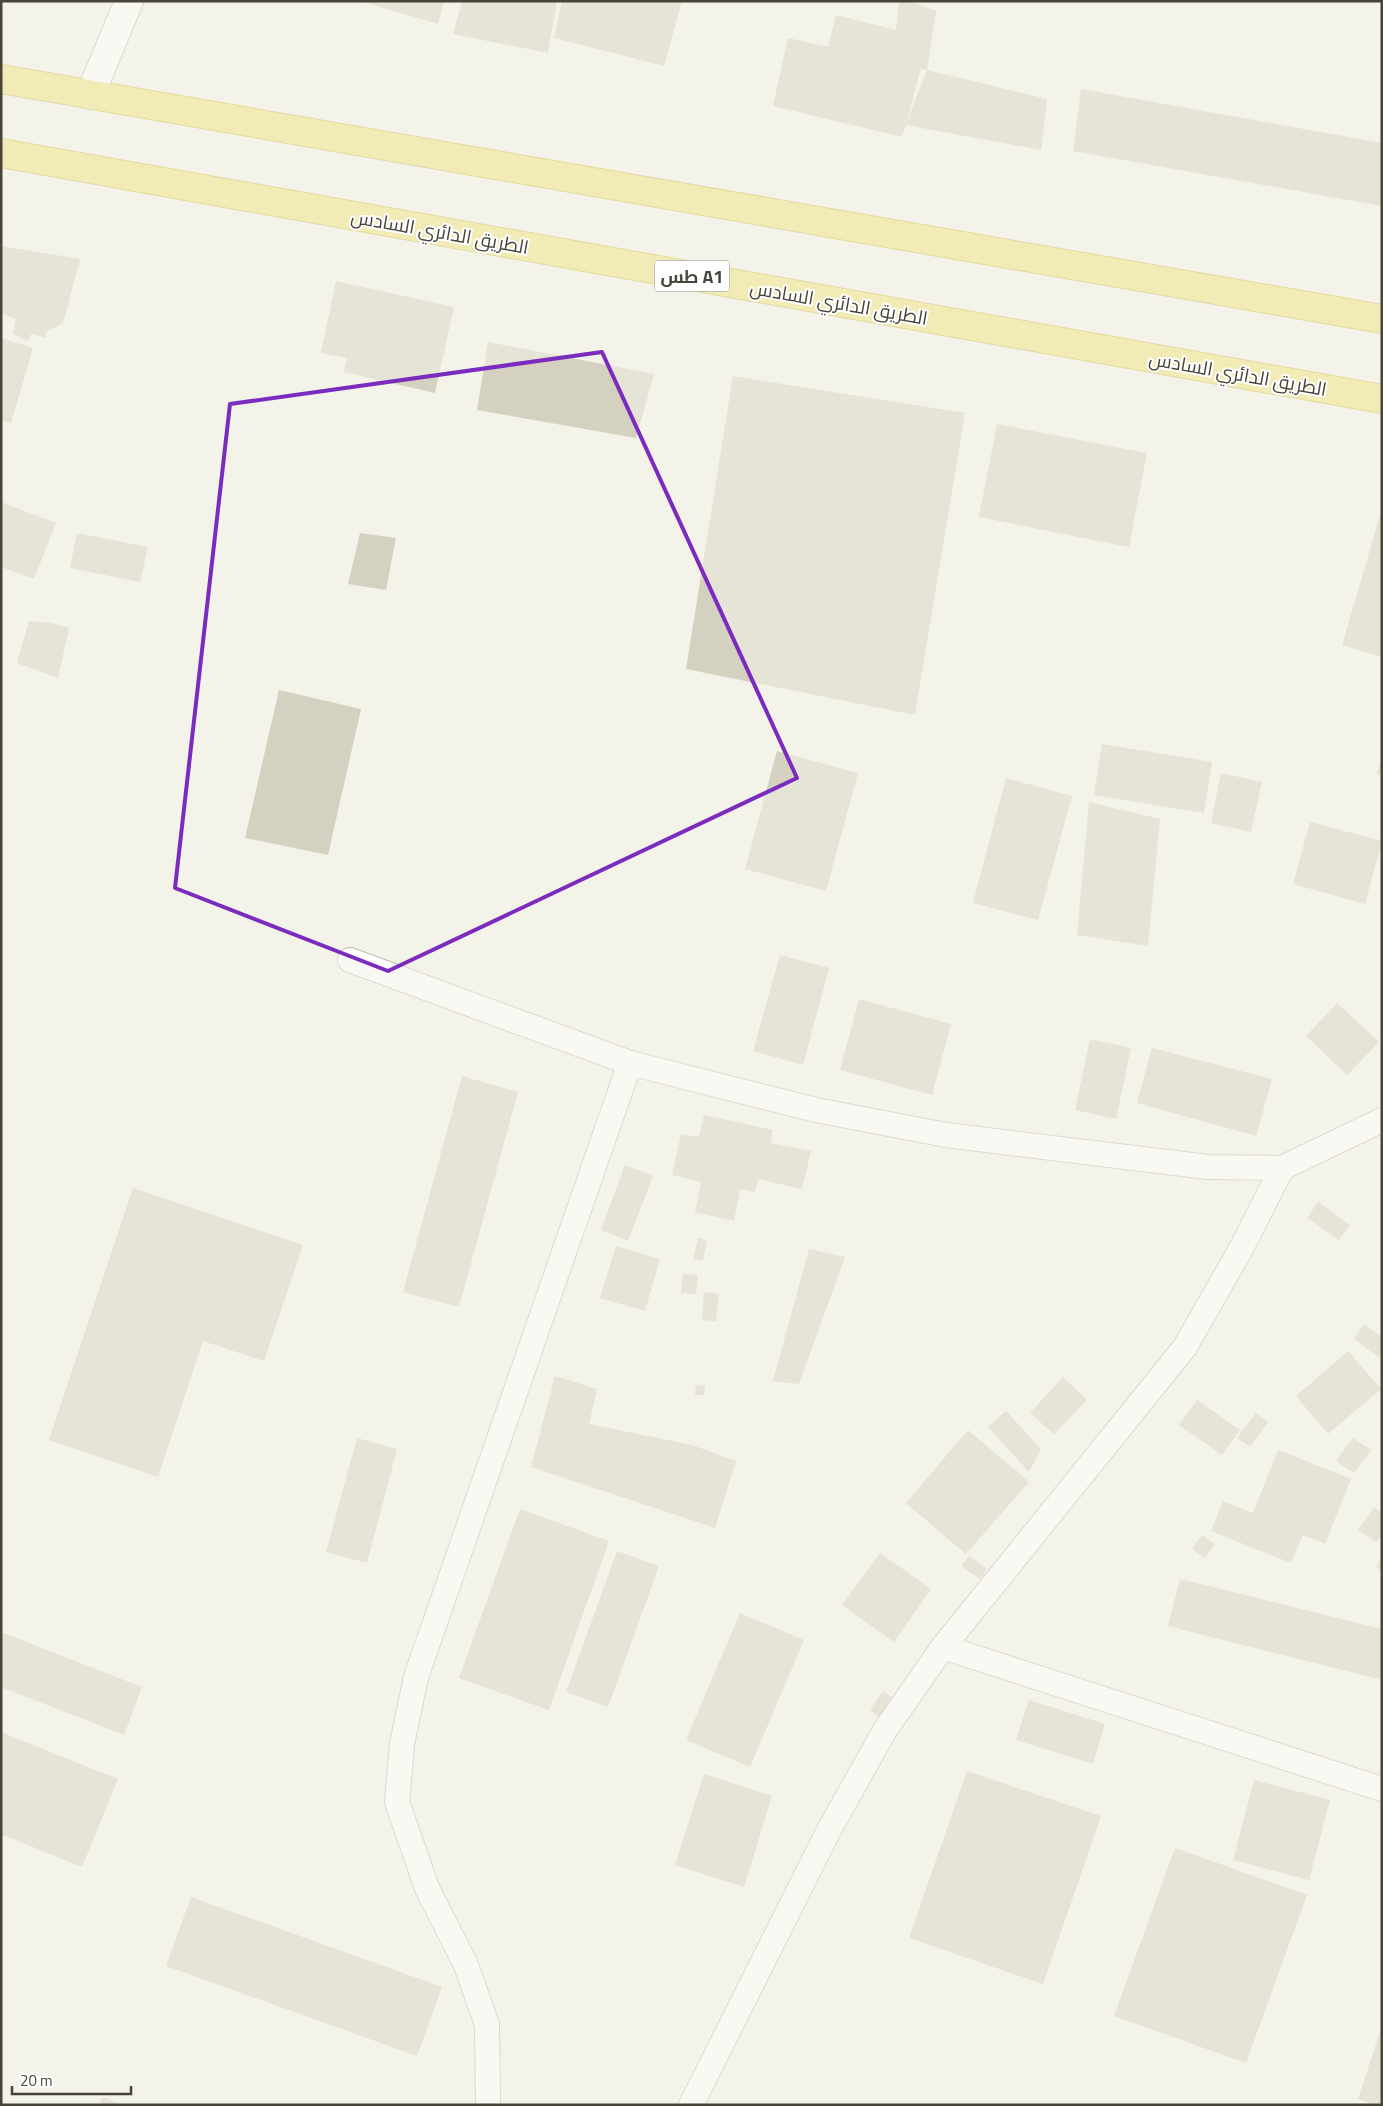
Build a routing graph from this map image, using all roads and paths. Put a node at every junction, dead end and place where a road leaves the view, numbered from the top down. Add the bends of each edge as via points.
1 (129, 1) edge
2 (1, 79) edge
3 (90, 95) junction
4 (1, 153) edge
5 (1382, 320) edge
6 (1382, 399) edge
7 (350, 960) dead end
8 (630, 1063) junction
9 (1382, 1120) edge
10 (1282, 1168) junction
11 (943, 1647) junction
12 (1382, 1789) edge
13 (488, 2105) edge
14 (691, 2105) edge

1 - 3 street
2 - 3 highway
3 - 5 highway
4 - 6 highway, الطريق الدائري السادس / طس A1
7 - 8 lane
8 - 10 lane via 816,1110 946,1135 1208,1167
8 - 13 lane via 416,1677 402,1744 398,1802 426,1888 466,1965 487,2025
9 - 10 lane
10 - 11 lane via 1242,1248 1185,1347
11 - 12 lane
11 - 14 lane via 885,1730 829,1830

